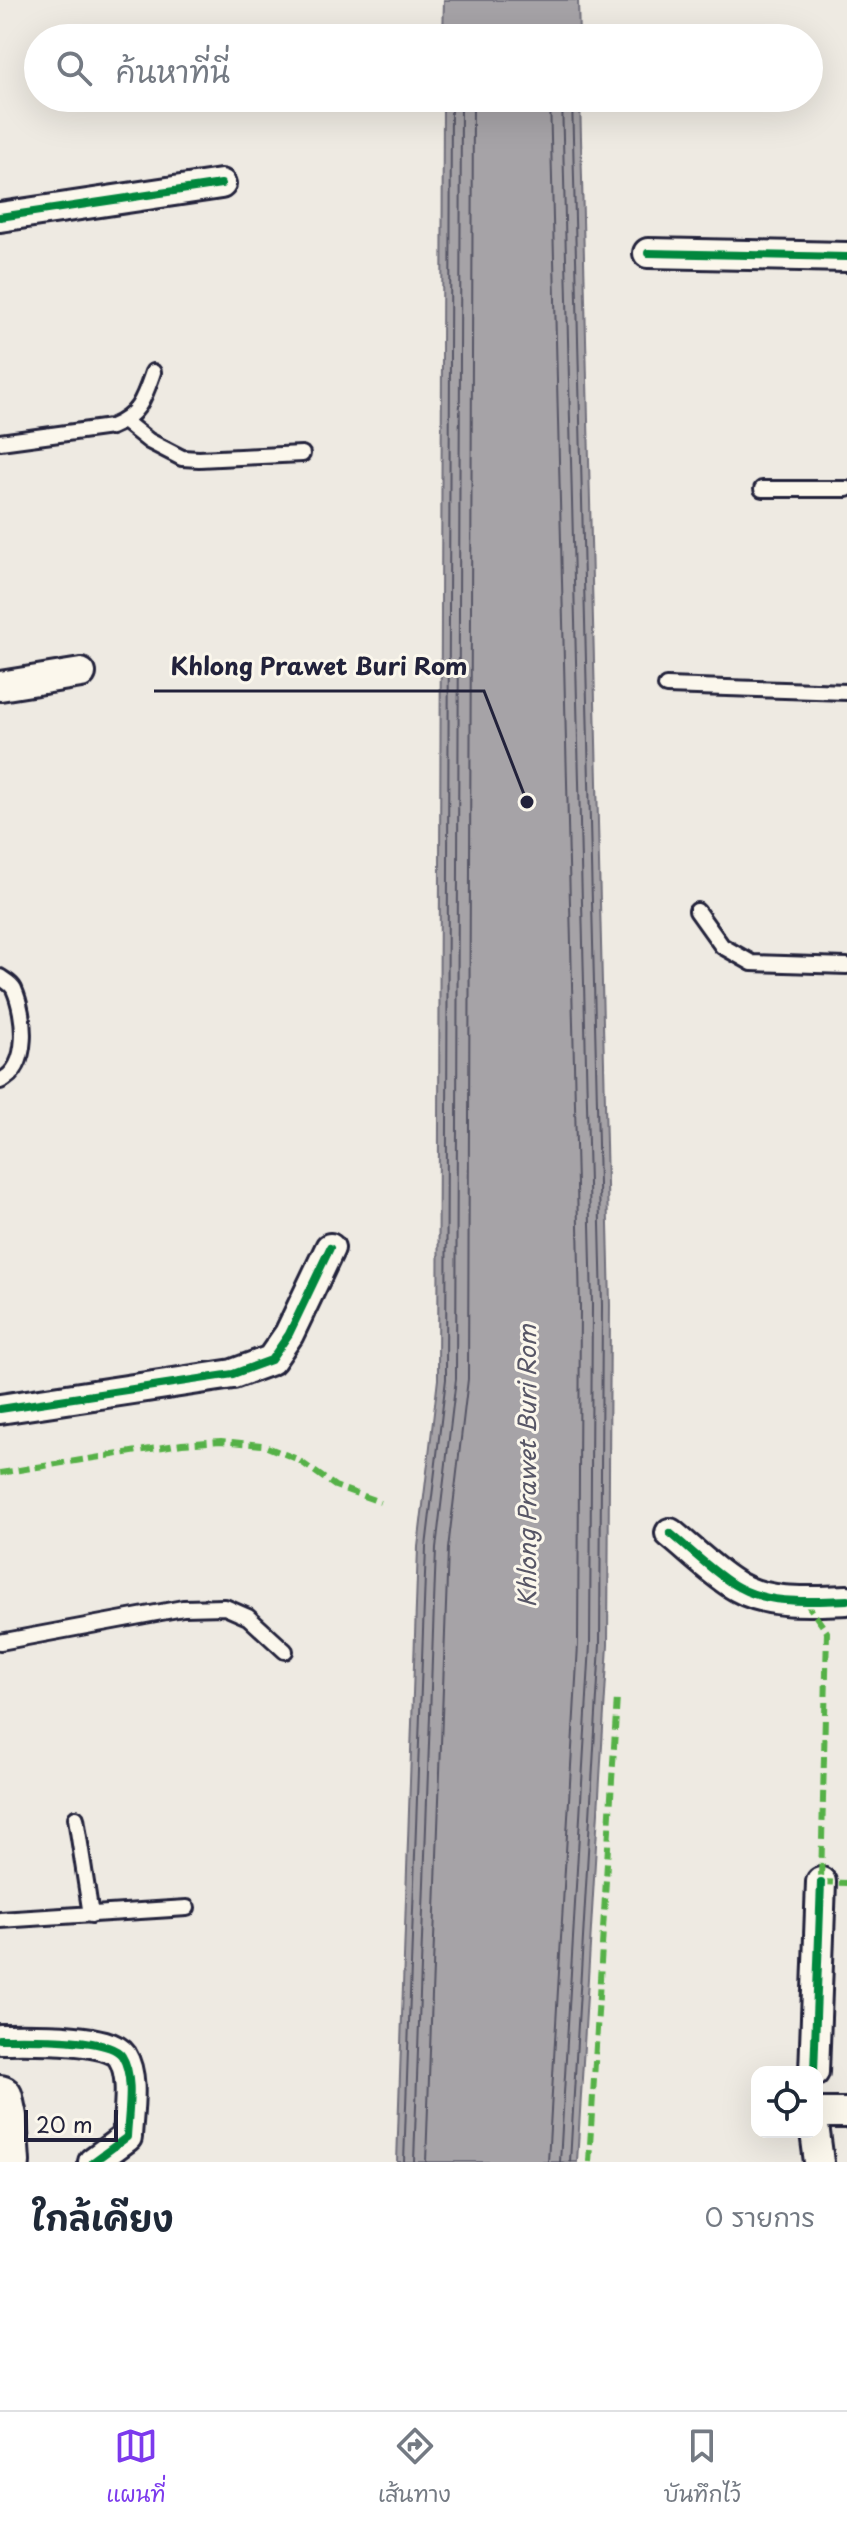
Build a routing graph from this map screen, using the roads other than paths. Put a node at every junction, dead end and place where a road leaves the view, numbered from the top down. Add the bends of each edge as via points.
1 (221, 184) dead end
2 (0, 217) edge
3 (648, 253) dead end
4 (847, 257) edge
5 (153, 372) dead end
6 (124, 421) junction
7 (0, 442) edge
8 (302, 454) dead end
9 (762, 489) dead end
10 (847, 489) edge
11 (81, 673) dead end
12 (0, 686) edge
13 (666, 686) dead end
14 (847, 692) edge
15 (697, 911) dead end
16 (847, 966) edge
17 (0, 977) edge
18 (0, 1081) edge
19 (330, 1248) dead end
20 (0, 1409) edge
21 (670, 1533) dead end
22 (847, 1600) edge
23 (0, 1642) edge
24 (285, 1651) dead end
25 (76, 1818) dead end
26 (821, 1882) dead end
27 (187, 1908) dead end
28 (91, 1915) junction
29 (0, 1920) edge
30 (0, 2039) edge
31 (814, 2066) edge
32 (0, 2098) edge
33 (823, 2113) edge
34 (847, 2113) edge
35 (816, 2138) edge
36 (7, 2162) edge
37 (93, 2162) edge
38 (819, 2162) edge

1 - 2 street
3 - 4 street
5 - 6 lane via 142,403
6 - 7 lane
6 - 8 lane via 182,458
9 - 10 lane
11 - 12 street
13 - 14 lane
15 - 16 lane via 722,946 752,963
17 - 18 lane via 13,986 25,1041 17,1063
19 - 20 street via 271,1360 233,1374
21 - 22 street via 737,1587 757,1595
23 - 24 lane via 183,1608 225,1607 248,1617
25 - 28 lane
26 - 31 street
27 - 28 lane
28 - 29 lane
30 - 37 street via 88,2042 120,2052 128,2085 127,2137
32 - 36 main road
33 - 34 street
35 - 38 street

